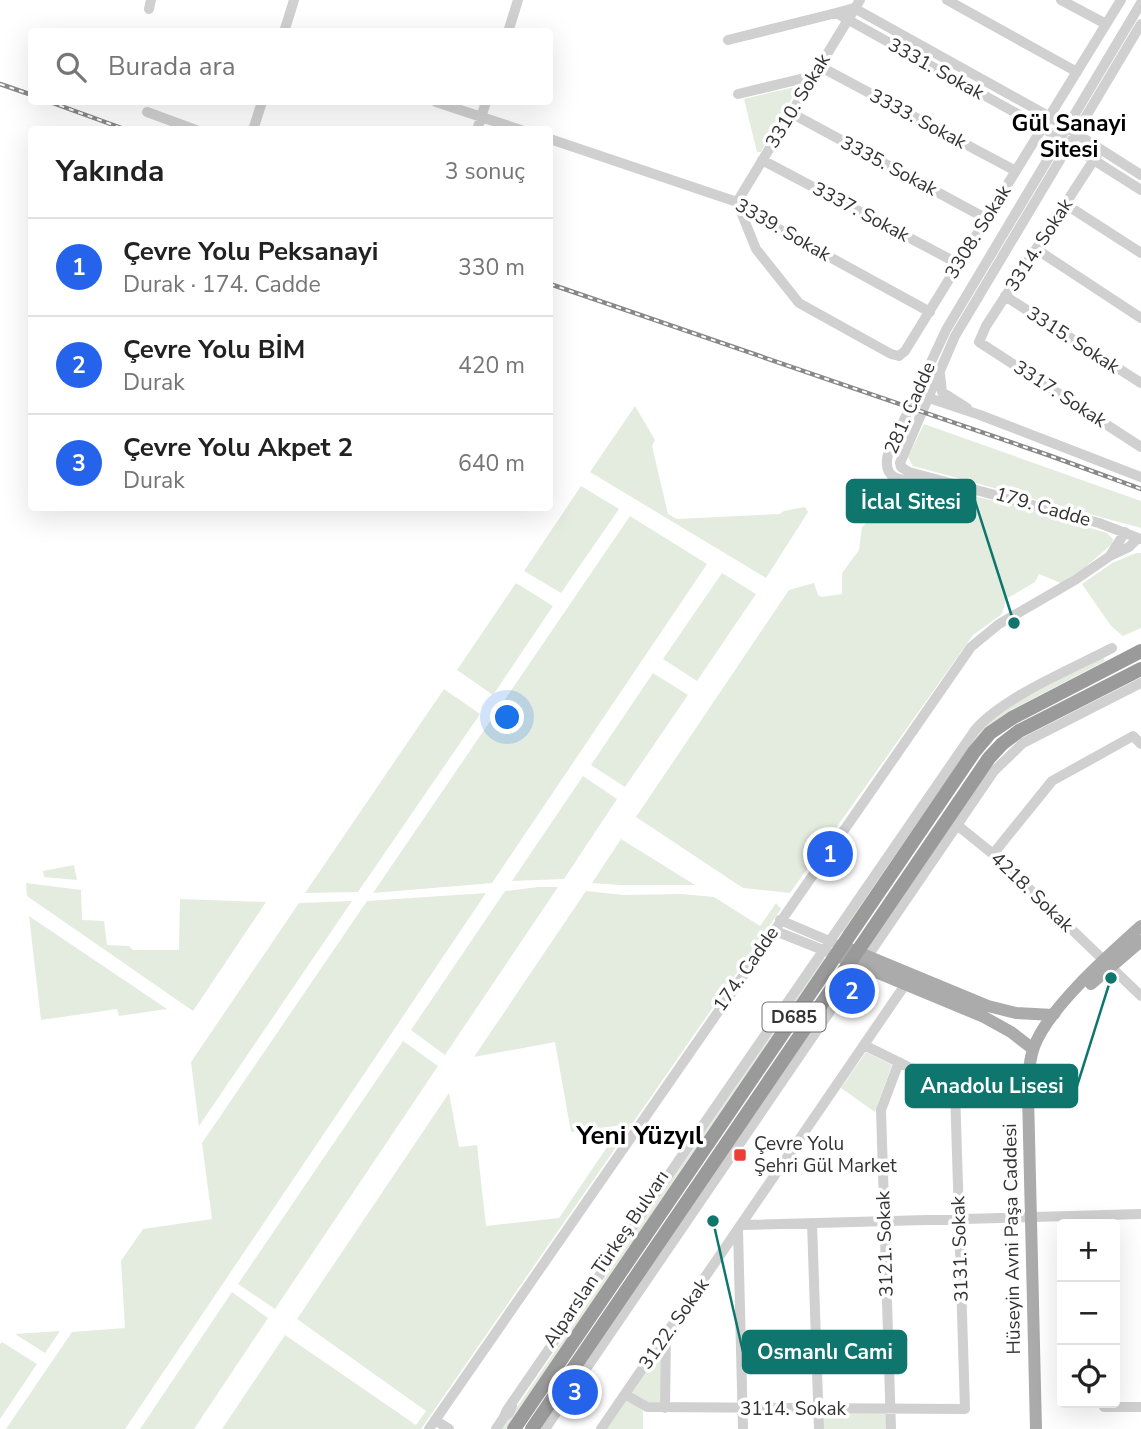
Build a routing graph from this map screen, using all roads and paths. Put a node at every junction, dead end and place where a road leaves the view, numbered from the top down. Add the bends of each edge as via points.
1 (294, 0) edge
2 (519, 0) edge
3 (947, 0) edge
4 (1061, 0) edge
5 (1121, 0) edge
6 (1141, 3) edge
7 (857, 4) edge
8 (836, 13) junction
9 (848, 20) junction
10 (1106, 24) junction
11 (1141, 24) edge
12 (285, 28) edge
13 (509, 28) edge
14 (729, 40) dead end
15 (820, 66) junction
16 (1077, 72) junction
17 (813, 76) junction
18 (738, 94) dead end
19 (261, 105) edge
20 (446, 105) edge
21 (485, 105) edge
22 (147, 112) dead end
23 (791, 113) junction
24 (481, 116) junction
25 (1049, 117) junction
26 (185, 126) edge
27 (254, 126) edge
28 (478, 126) edge
29 (510, 126) edge
30 (1043, 128) junction
31 (1071, 130) junction
32 (553, 140) edge
33 (1065, 141) junction
34 (1101, 149) junction
35 (762, 160) junction
36 (1094, 160) junction
37 (1016, 172) junction
38 (1141, 175) edge
39 (1141, 190) edge
40 (737, 202) junction
41 (1065, 204) junction
42 (987, 219) junction
43 (1036, 249) junction
44 (1141, 253) edge
45 (959, 264) junction
46 (1005, 296) junction
47 (930, 312) junction
48 (1141, 318) edge
49 (979, 342) joint
50 (940, 367) junction
51 (1141, 383) edge
52 (916, 394) junction
53 (928, 398) junction
54 (979, 415) junction
55 (1141, 447) edge
56 (1141, 477) edge
57 (942, 482) junction
58 (1125, 532) junction
59 (1139, 539) edge
60 (1110, 556) junction
61 (1112, 648) dead end
62 (1141, 651) edge
63 (1141, 668) edge
64 (1141, 683) edge
65 (1137, 740) edge
66 (957, 825) junction
67 (993, 854) junction
68 (780, 920) junction
69 (1141, 926) edge
70 (773, 929) junction
71 (1141, 940) edge
72 (833, 948) junction
73 (859, 959) junction
74 (1108, 963) junction
75 (908, 979) junction
76 (1141, 996) edge
77 (1053, 1015) junction
78 (864, 1045) junction
79 (1033, 1049) junction
80 (899, 1062) junction
81 (1141, 1214) edge
82 (1031, 1217) junction
83 (959, 1219) junction
84 (1079, 1219) edge
85 (1109, 1219) edge
86 (884, 1221) junction
87 (813, 1223) junction
88 (740, 1228) junction
89 (666, 1335) junction
90 (625, 1394) junction
91 (1120, 1406) edge
92 (1141, 1407) edge
93 (666, 1408) junction
94 (743, 1409) junction
95 (818, 1409) junction
96 (890, 1409) junction
97 (965, 1409) joint
98 (432, 1425) edge
99 (449, 1429) edge
100 (496, 1429) edge
101 (514, 1429) edge
102 (532, 1429) edge
103 (545, 1429) edge
104 (601, 1429) edge
105 (743, 1429) edge
106 (818, 1429) edge
107 (891, 1429) edge
108 (1036, 1429) edge

1 - 12 street
2 - 13 street
3 - 16 street
4 - 10 street
5 - 10 street, 3308. Sokak
6 - 31 street, 281. Cadde
7 - 8 street
7 - 9 street, 3310. Sokak
7 - 25 street, 3331. Sokak
8 - 9 street, 3331. Sokak
8 - 14 street
9 - 15 street, 3310. Sokak
9 - 30 street, 3331. Sokak
10 - 16 street, 3308. Sokak
11 - 31 street, 281. Cadde
15 - 17 street, 3310. Sokak
15 - 37 street, 3333. Sokak
16 - 25 street, 3308. Sokak
17 - 18 street
17 - 23 street, 3310. Sokak
19 - 27 street
20 - 24 street
21 - 24 street
22 - 26 street
23 - 35 street, 3310. Sokak
23 - 42 street, 3335. Sokak
24 - 28 street
24 - 29 street
25 - 30 street, 3308. Sokak
25 - 31 street, 3331. Sokak
30 - 33 street, 3331. Sokak
30 - 37 street, 3308. Sokak
31 - 33 street, 281. Cadde
31 - 34 street, 3331. Sokak
32 - 40 street, 3339. Sokak
33 - 36 street, 3331. Sokak
33 - 50 street, 281. Cadde
33 - 52 street, 281. Cadde via 946,330
34 - 36 street, 3314. Sokak
34 - 38 street, 3331. Sokak
35 - 40 street, 3310. Sokak
35 - 45 street, 3337. Sokak
36 - 39 street, 3331. Sokak
36 - 41 street, 3314. Sokak
37 - 42 street, 3308. Sokak
40 - 47 street, 3339. Sokak
40 - 47 street, 3308. Sokak via 761,257 799,303 899,356
41 - 43 street, 3314. Sokak
41 - 44 street
42 - 45 street, 3308. Sokak
43 - 46 street, 3314. Sokak
43 - 48 street
45 - 47 street, 3308. Sokak
46 - 49 street, 3314. Sokak
46 - 51 street, 3315. Sokak
49 - 55 street, 3317. Sokak
50 - 53 street, 281. Cadde
50 - 54 street via 942,392
52 - 53 street
52 - 57 street, 281. Cadde via 888,454 887,468 897,479
53 - 54 street
53 - 57 street, 281. Cadde via 900,463 906,470
54 - 56 street
57 - 58 street, 179. Cadde
58 - 59 street, 179. Cadde
58 - 60 street
59 - 60 street, 174. Cadde
60 - 68 street, 174. Cadde via 999,624 971,647
61 - 72 street via 1009,702 980,724
62 - 72 highway, Alparslan Türkeş Bulvarı / D685 via 990,733
63 - 73 highway, Alparslan Türkeş Bulvarı / D685 via 1002,744 981,768
64 - 66 street via 1013,751
65 - 67 street via 1052,781
66 - 67 street, 4218. Sokak
66 - 73 street
67 - 74 street, 4218. Sokak
68 - 70 street, 174. Cadde
68 - 72 street
69 - 74 main road
70 - 72 street
70 - 98 street, 174. Cadde
71 - 74 main road
72 - 73 main road
72 - 100 street
72 - 101 highway, Alparslan Türkeş Bulvarı / D685
73 - 75 main road
73 - 102 highway, Alparslan Türkeş Bulvarı / D685
73 - 103 street
74 - 76 street, 4218. Sokak
74 - 77 main road
75 - 77 main road via 999,1009
75 - 78 street, 3122. Sokak
75 - 79 main road via 1011,1032
77 - 79 main road
78 - 80 street
78 - 88 street, 3122. Sokak
79 - 82 main road, Hüseyin Avni Paşa Caddesi via 1028,1095
80 - 83 street, 3131. Sokak via 955,1090
80 - 86 street, 3121. Sokak via 881,1110
81 - 85 street
82 - 83 street
82 - 84 street
82 - 108 main road, Hüseyin Avni Paşa Caddesi
83 - 86 street
83 - 97 street, 3131. Sokak
86 - 87 street
86 - 96 street, 3121. Sokak
87 - 88 street
87 - 95 street
88 - 89 street, 3122. Sokak
88 - 94 street
89 - 90 street, 3122. Sokak
89 - 93 street
90 - 93 street, 3114. Sokak via 647,1407
90 - 104 street, 3122. Sokak
91 - 92 street
93 - 94 street, 3114. Sokak
94 - 95 street, 3114. Sokak
94 - 105 street
95 - 96 street, 3114. Sokak
95 - 106 street
96 - 97 street, 3114. Sokak
96 - 107 street, 3121. Sokak
98 - 99 street

